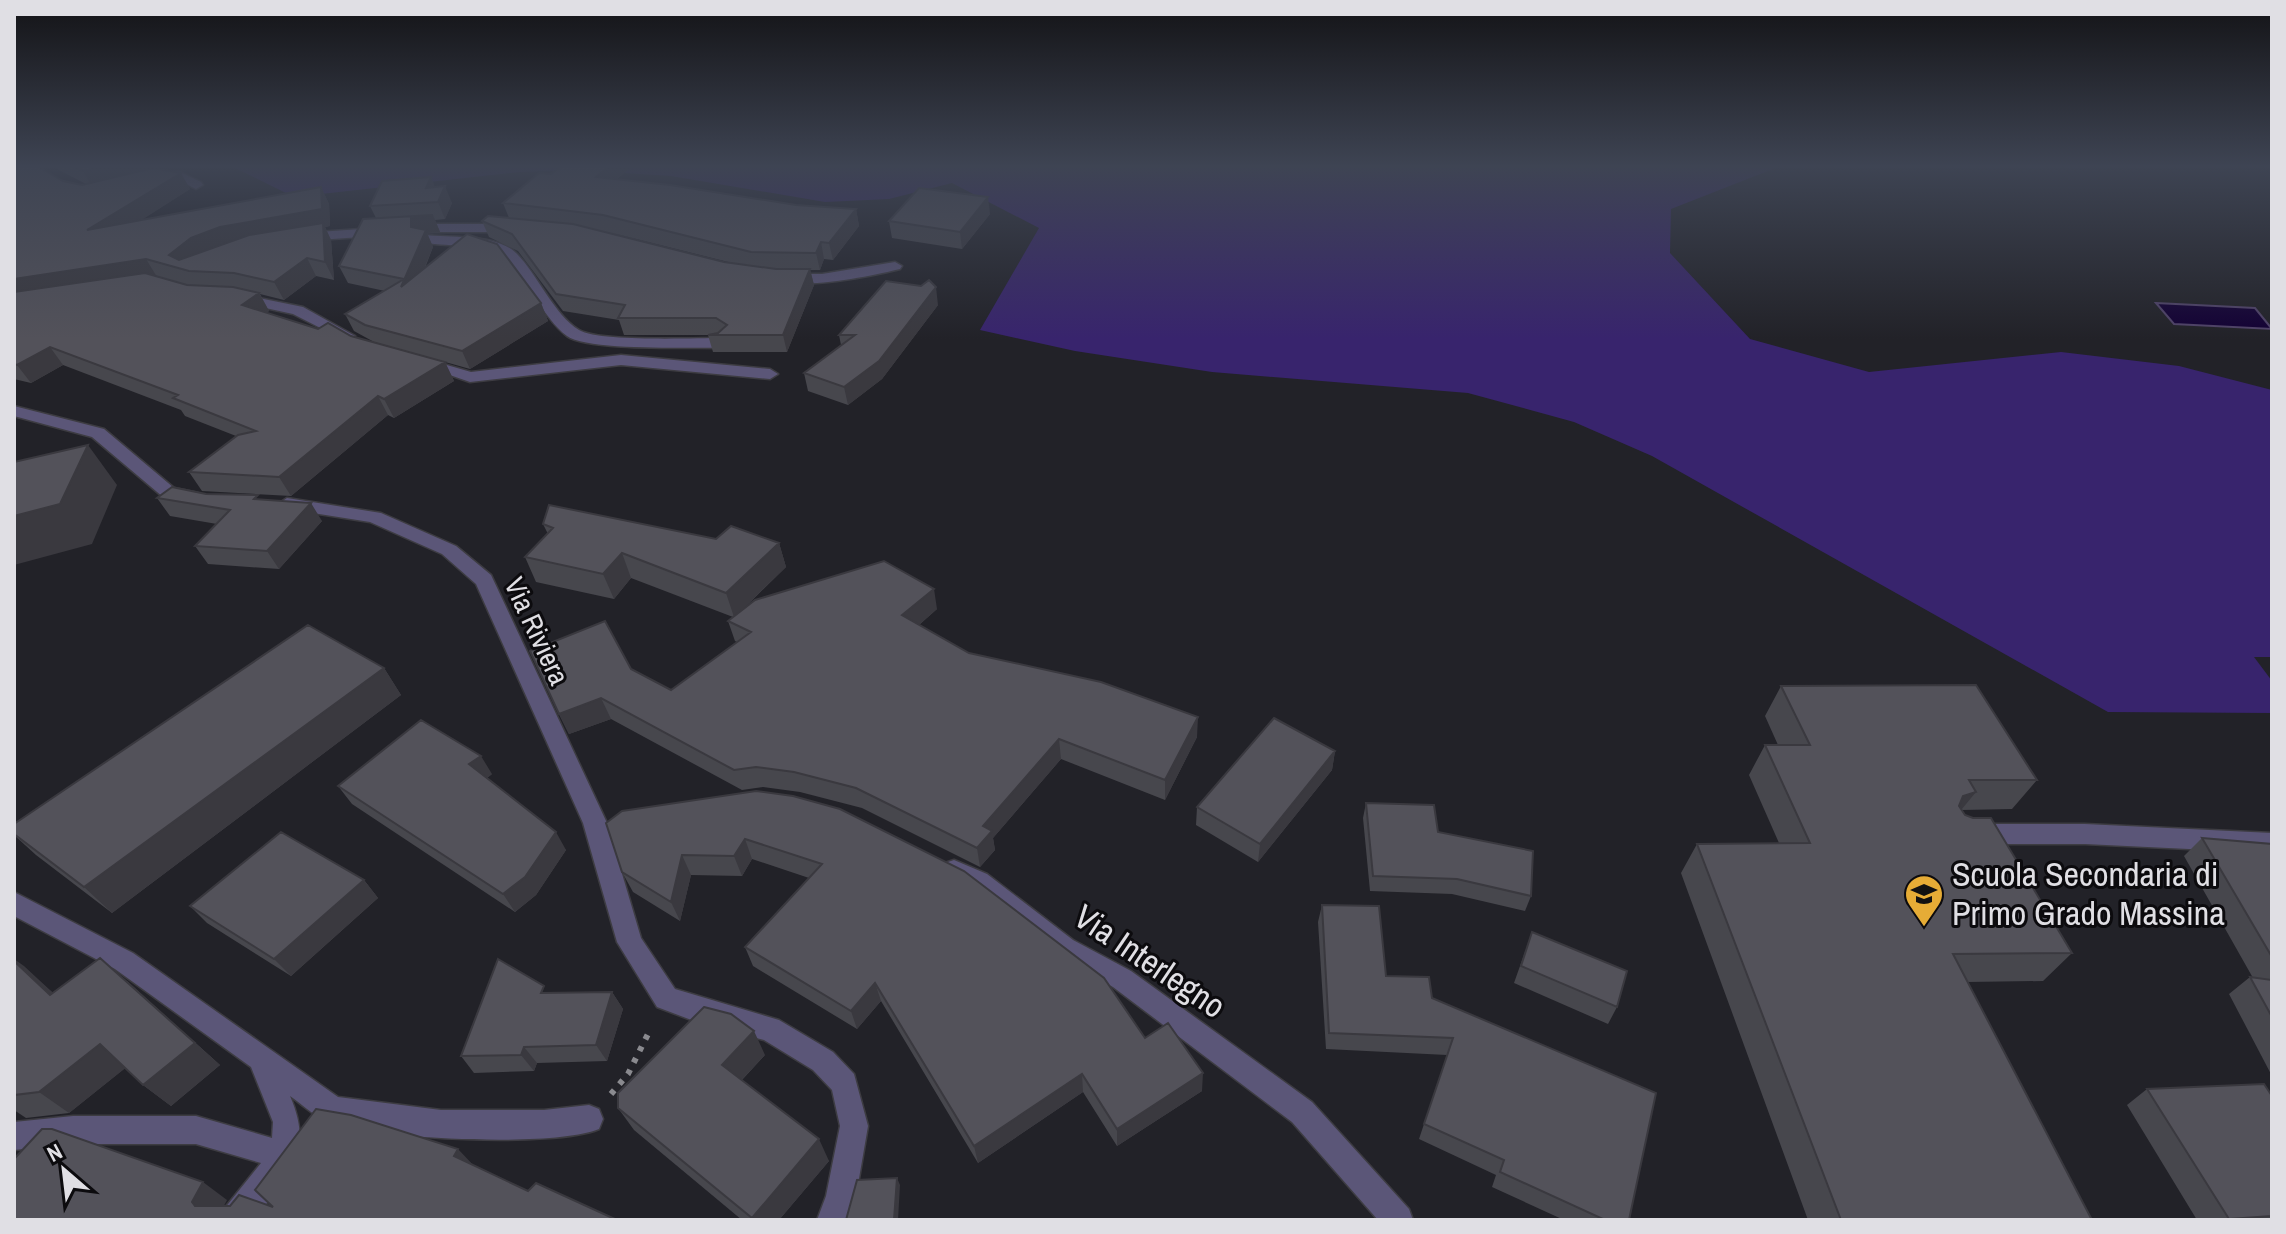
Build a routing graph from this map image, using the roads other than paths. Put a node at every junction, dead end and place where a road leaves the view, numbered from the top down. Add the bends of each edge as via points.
1 (530, 229) edge
2 (895, 266) dead end
3 (762, 277) edge
4 (236, 298) edge
5 (721, 343) edge
6 (367, 348) edge
7 (410, 360) edge
8 (770, 374) dead end
9 (14, 411) edge
10 (207, 500) edge
11 (262, 504) edge
12 (625, 819) edge
13 (595, 823) junction
14 (1951, 834) edge
15 (2272, 843) edge
16 (927, 856) edge
17 (14, 903) edge
18 (261, 1058) junction
19 (589, 1119) road end
20 (14, 1136) edge
21 (285, 1156) junction
22 (235, 1220) edge
23 (832, 1220) edge
24 (1398, 1220) edge

1 - 5 street via 434,228 290,243 432,239 490,246 510,254 574,334 606,340
2 - 3 street via 822,278
4 - 6 street via 298,310
7 - 8 street via 470,377 621,360
9 - 10 street via 98,433 169,493
11 - 13 street, Via Riviera via 374,517 449,550 484,580
12 - 13 street
13 - 23 street via 630,942 666,998 770,1029 823,1061 844,1083 854,1126
14 - 15 street
16 - 24 street, Via Interlegno via 978,881 1064,948 1122,979 1302,1112
17 - 18 street via 124,961
18 - 19 street via 333,1110 441,1124
18 - 21 street via 287,1122
20 - 21 street via 73,1130 196,1130
21 - 22 street

